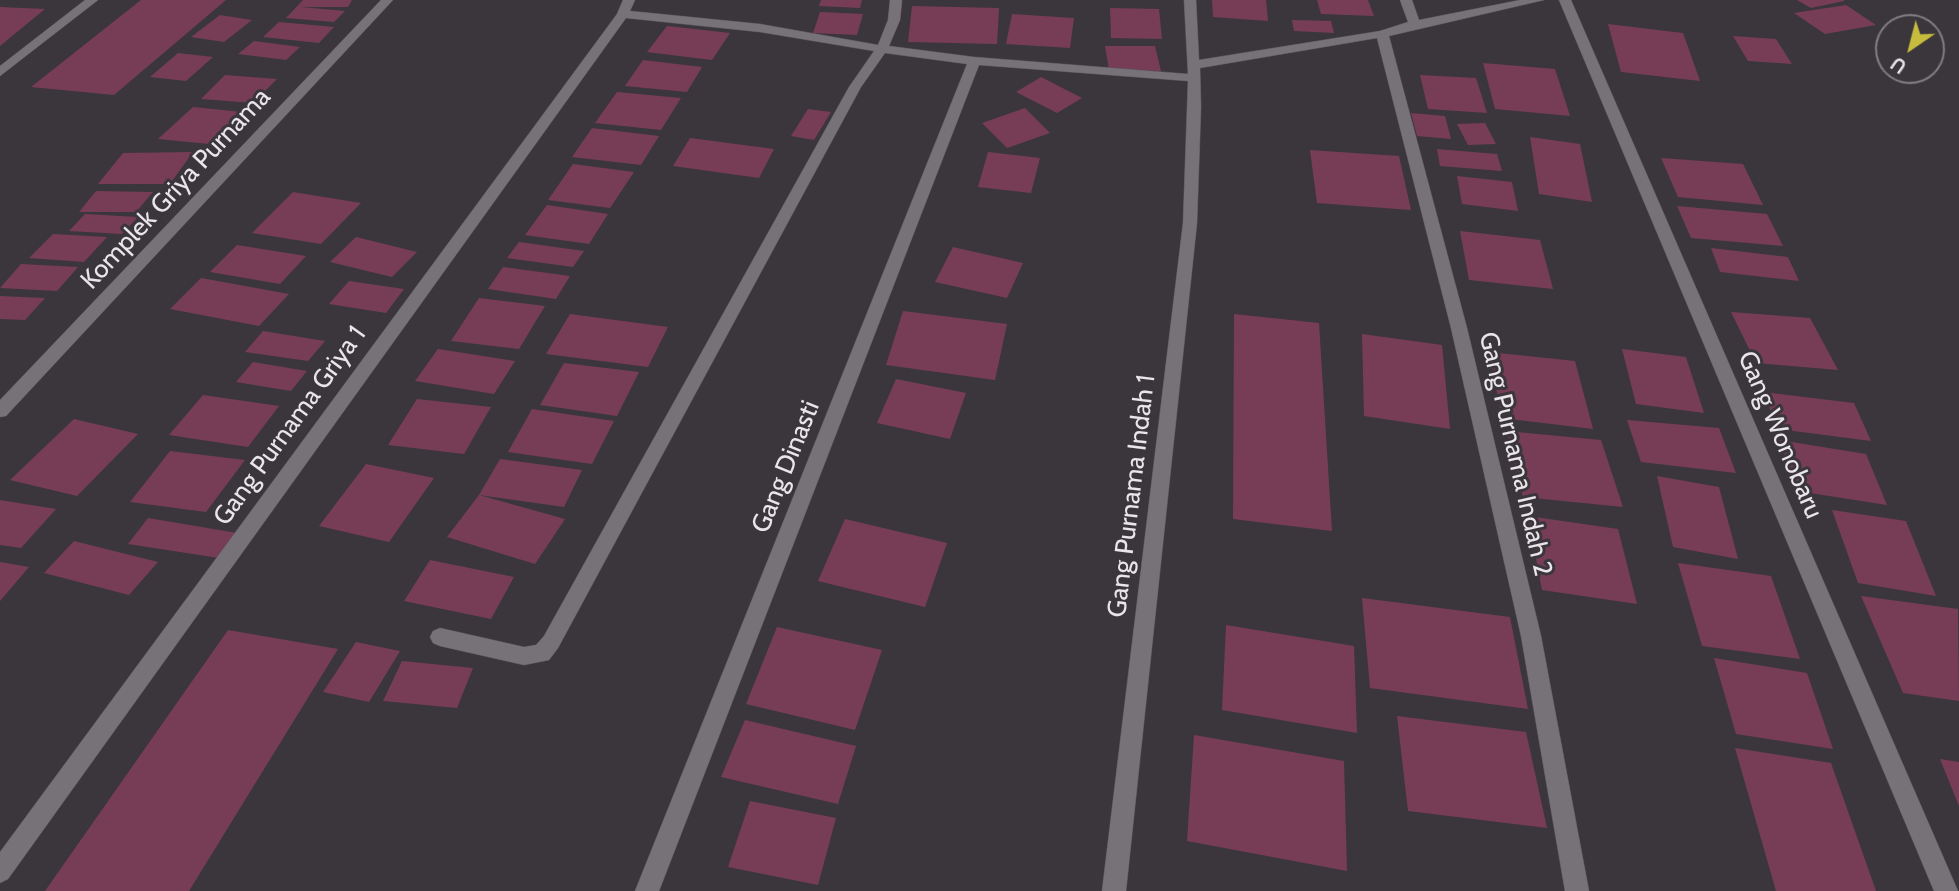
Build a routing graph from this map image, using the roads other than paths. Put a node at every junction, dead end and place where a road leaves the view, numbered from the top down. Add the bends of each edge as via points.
1 (92, 0) edge
2 (387, 0) edge
3 (895, 0) edge
4 (1189, 0) edge
5 (1406, 0) edge
6 (1538, 0) edge
7 (1565, 0) edge
8 (626, 7) edge
9 (1415, 24) junction
10 (1382, 34) junction
11 (882, 49) junction
12 (974, 61) junction
13 (0, 72) edge
14 (1193, 72) junction
15 (0, 411) edge
16 (440, 637) dead end
17 (0, 871) edge
18 (647, 891) edge
19 (1114, 891) edge
20 (1577, 891) edge
21 (1947, 891) edge

1 - 13 street
2 - 15 street, Komplek Griya Purnama
3 - 11 street via 894,20
4 - 14 street
5 - 9 street
6 - 9 street
7 - 21 street, Gang Wonobaru
8 - 11 street
8 - 17 street, Gang Purnama Griya 1
9 - 10 street
10 - 14 street
10 - 20 street, Gang Purnama Indah 2 via 1459,328 1531,636
11 - 12 street
11 - 16 street via 855,87 542,654 524,656
12 - 14 street
12 - 18 street, Gang Dinasti
14 - 19 street, Gang Purnama Indah 1 via 1190,223

